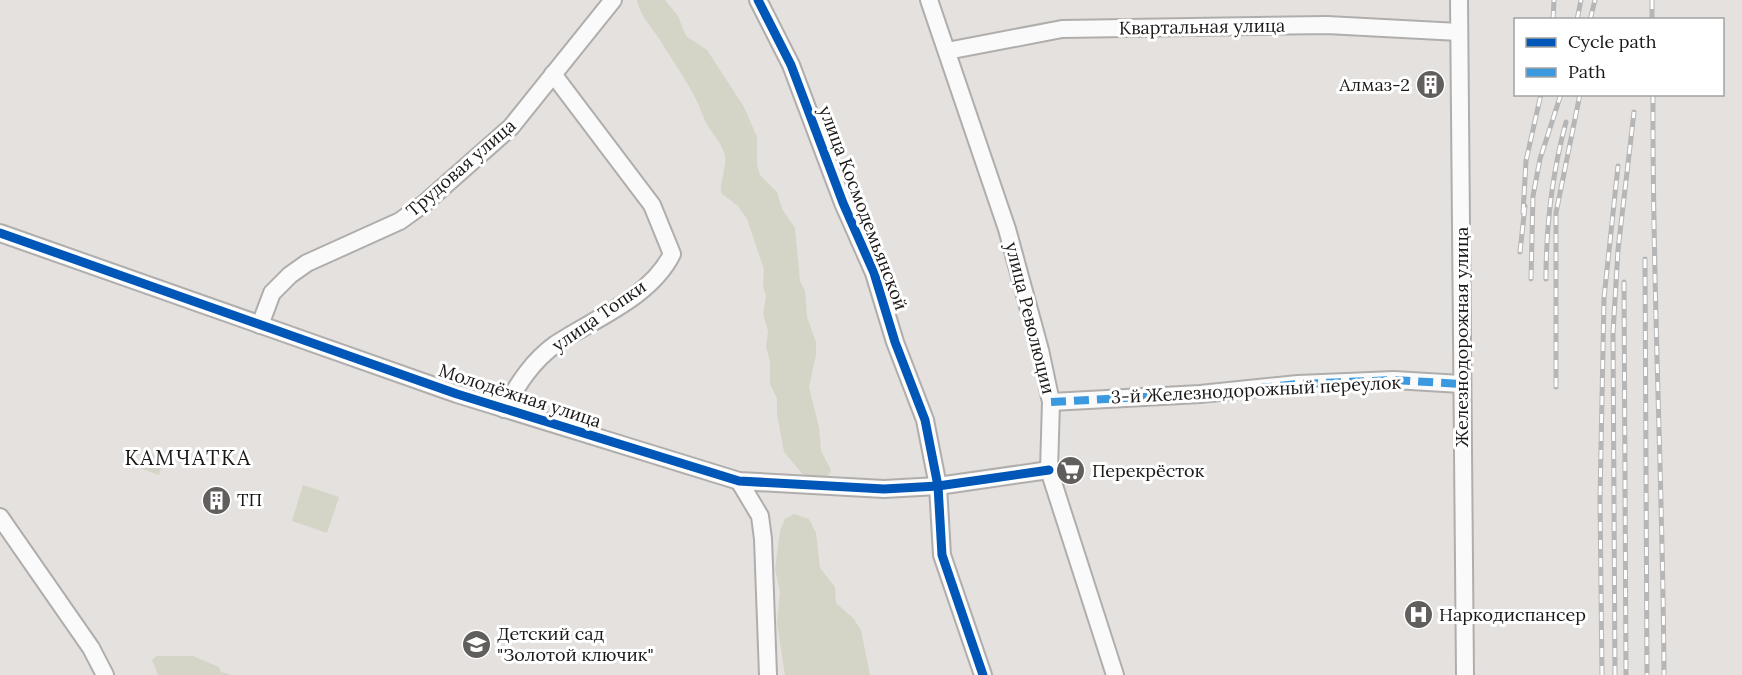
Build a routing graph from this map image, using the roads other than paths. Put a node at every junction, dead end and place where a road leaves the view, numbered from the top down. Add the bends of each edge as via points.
1 (613, 0) edge
2 (758, 0) edge
3 (929, 0) edge
4 (1459, 0) edge
5 (1459, 32) junction
6 (947, 51) junction
7 (553, 74) junction
8 (0, 233) edge
9 (260, 325) junction
10 (1461, 384) junction
11 (1051, 402) junction
12 (504, 409) junction
13 (1049, 470) junction
14 (739, 481) junction
15 (938, 486) junction
16 (0, 517) edge
17 (105, 675) edge
18 (768, 675) edge
19 (983, 675) edge
20 (1115, 675) edge
21 (1465, 675) edge

1 - 7 street, Трудовая улица
2 - 15 street, улица Космодемьянской via 791,65 874,273 925,420
3 - 6 street, улица Революции
4 - 5 street, Железнодорожная улица
5 - 6 street, Квартальная улица via 1327,25 1062,29
5 - 10 street, Железнодорожная улица
6 - 11 street, улица Революции via 1007,229
7 - 9 street, Трудовая улица via 511,127 425,203 400,221 307,263 290,275 272,293
7 - 12 street, улица Топки via 652,205 672,254 666,266 636,293 536,361
8 - 9 street, Молодёжная улица
9 - 12 street, Молодёжная улица
10 - 11 street, 3-й Железнодорожный переулок via 1394,380 1299,384
10 - 21 street, Железнодорожная улица
11 - 13 street, улица Революции
12 - 14 street, Молодёжная улица
13 - 15 street, Молодёжная улица
13 - 20 street, улица Революции
14 - 15 street, Молодёжная улица via 884,489
14 - 18 street via 760,516
15 - 19 street, улица Космодемьянской via 942,555
16 - 17 street via 91,648

